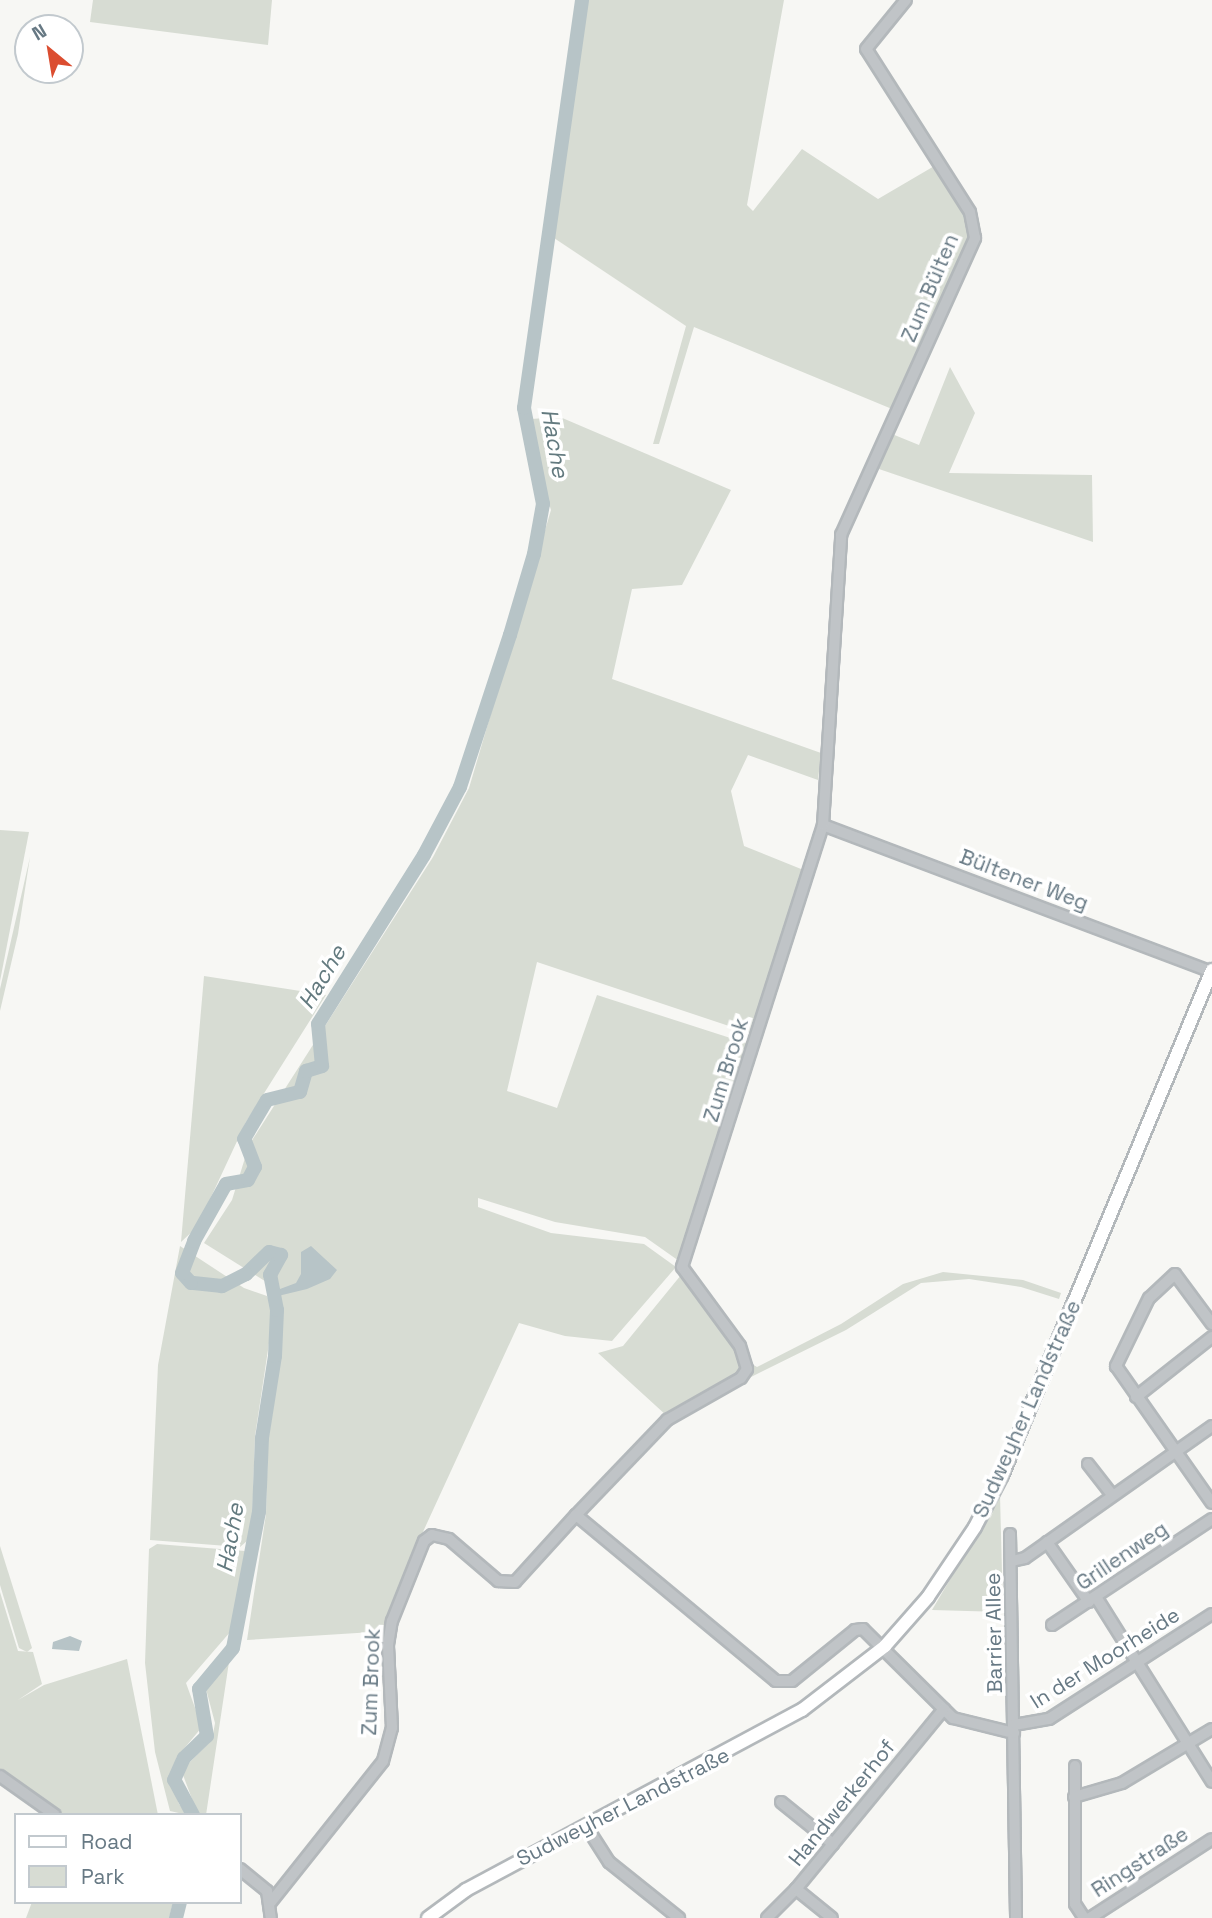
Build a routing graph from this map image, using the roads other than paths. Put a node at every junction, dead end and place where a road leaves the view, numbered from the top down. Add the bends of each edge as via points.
1 (906, 0) edge
2 (841, 535) joint
3 (823, 825) junction
4 (1212, 971) edge
5 (1212, 1324) edge
6 (1212, 1337) edge
7 (1136, 1397) junction
8 (1212, 1426) edge
9 (1174, 1452) junction
10 (1088, 1464) dead end
11 (1112, 1495) junction
12 (1212, 1503) edge
13 (576, 1515) junction
14 (1212, 1519) edge
15 (1010, 1534) dead end
16 (1047, 1542) junction
17 (1012, 1561) junction
18 (1093, 1600) junction
19 (1212, 1614) edge
20 (1052, 1625) dead end
21 (885, 1646) junction
22 (1140, 1664) junction
23 (944, 1709) junction
24 (1014, 1729) junction
25 (1212, 1729) edge
26 (1189, 1745) junction
27 (1075, 1766) dead end
28 (0, 1776) edge
29 (1212, 1782) edge
30 (1074, 1797) junction
31 (781, 1802) dead end
32 (52, 1813) edge
33 (586, 1826) junction
34 (1212, 1839) edge
35 (833, 1844) junction
36 (242, 1870) edge
37 (796, 1889) junction
38 (271, 1902) junction
39 (271, 1918) edge
40 (428, 1918) edge
41 (677, 1918) edge
42 (766, 1918) edge
43 (832, 1918) edge
44 (1016, 1918) edge
45 (1084, 1918) edge
46 (1090, 1918) edge

1 - 2 street, Zum Bülten via 866,49 970,212 975,238
2 - 3 street, Zum Brook
3 - 4 street, Bültener Weg
3 - 13 street, Zum Brook via 681,1267 740,1346 747,1369 741,1378 667,1420
4 - 21 main road, Sudweyher Landstraße via 1002,1475 952,1564
5 - 7 street via 1175,1274 1149,1298 1116,1366
6 - 7 street
7 - 9 street
8 - 9 street
9 - 11 street
9 - 12 street
10 - 11 street
11 - 16 street
13 - 21 street via 776,1681 792,1681 855,1630 863,1629
13 - 38 street, Zum Brook via 515,1582 498,1581 449,1539 432,1535 424,1541 392,1621 388,1645 393,1728 383,1761
14 - 18 street, Grillenweg
15 - 17 street, Barrier Allee
16 - 17 street
16 - 18 street
17 - 24 street, Barrier Allee
18 - 20 street, Grillenweg
18 - 22 street
19 - 22 street, In der Moorheide
21 - 23 street
21 - 33 main road, Sudweyher Landstraße via 850,1677 776,1726
22 - 24 street, In der Moorheide via 1049,1719
22 - 26 street
23 - 24 street via 966,1724
23 - 35 street, Handwerkerhof
24 - 44 street, Barrier Allee
25 - 26 street
26 - 29 street
26 - 30 street via 1122,1783
27 - 30 street, Ringstraße
28 - 32 street
30 - 45 street, Ringstraße via 1075,1904
31 - 35 street
33 - 40 main road, Sudweyher Landstraße via 466,1890
33 - 41 street via 610,1862
34 - 46 street, Ringstraße
35 - 37 street, Handwerkerhof
36 - 38 street via 258,1881
37 - 42 street, Handwerkerhof
37 - 43 street
38 - 39 street

